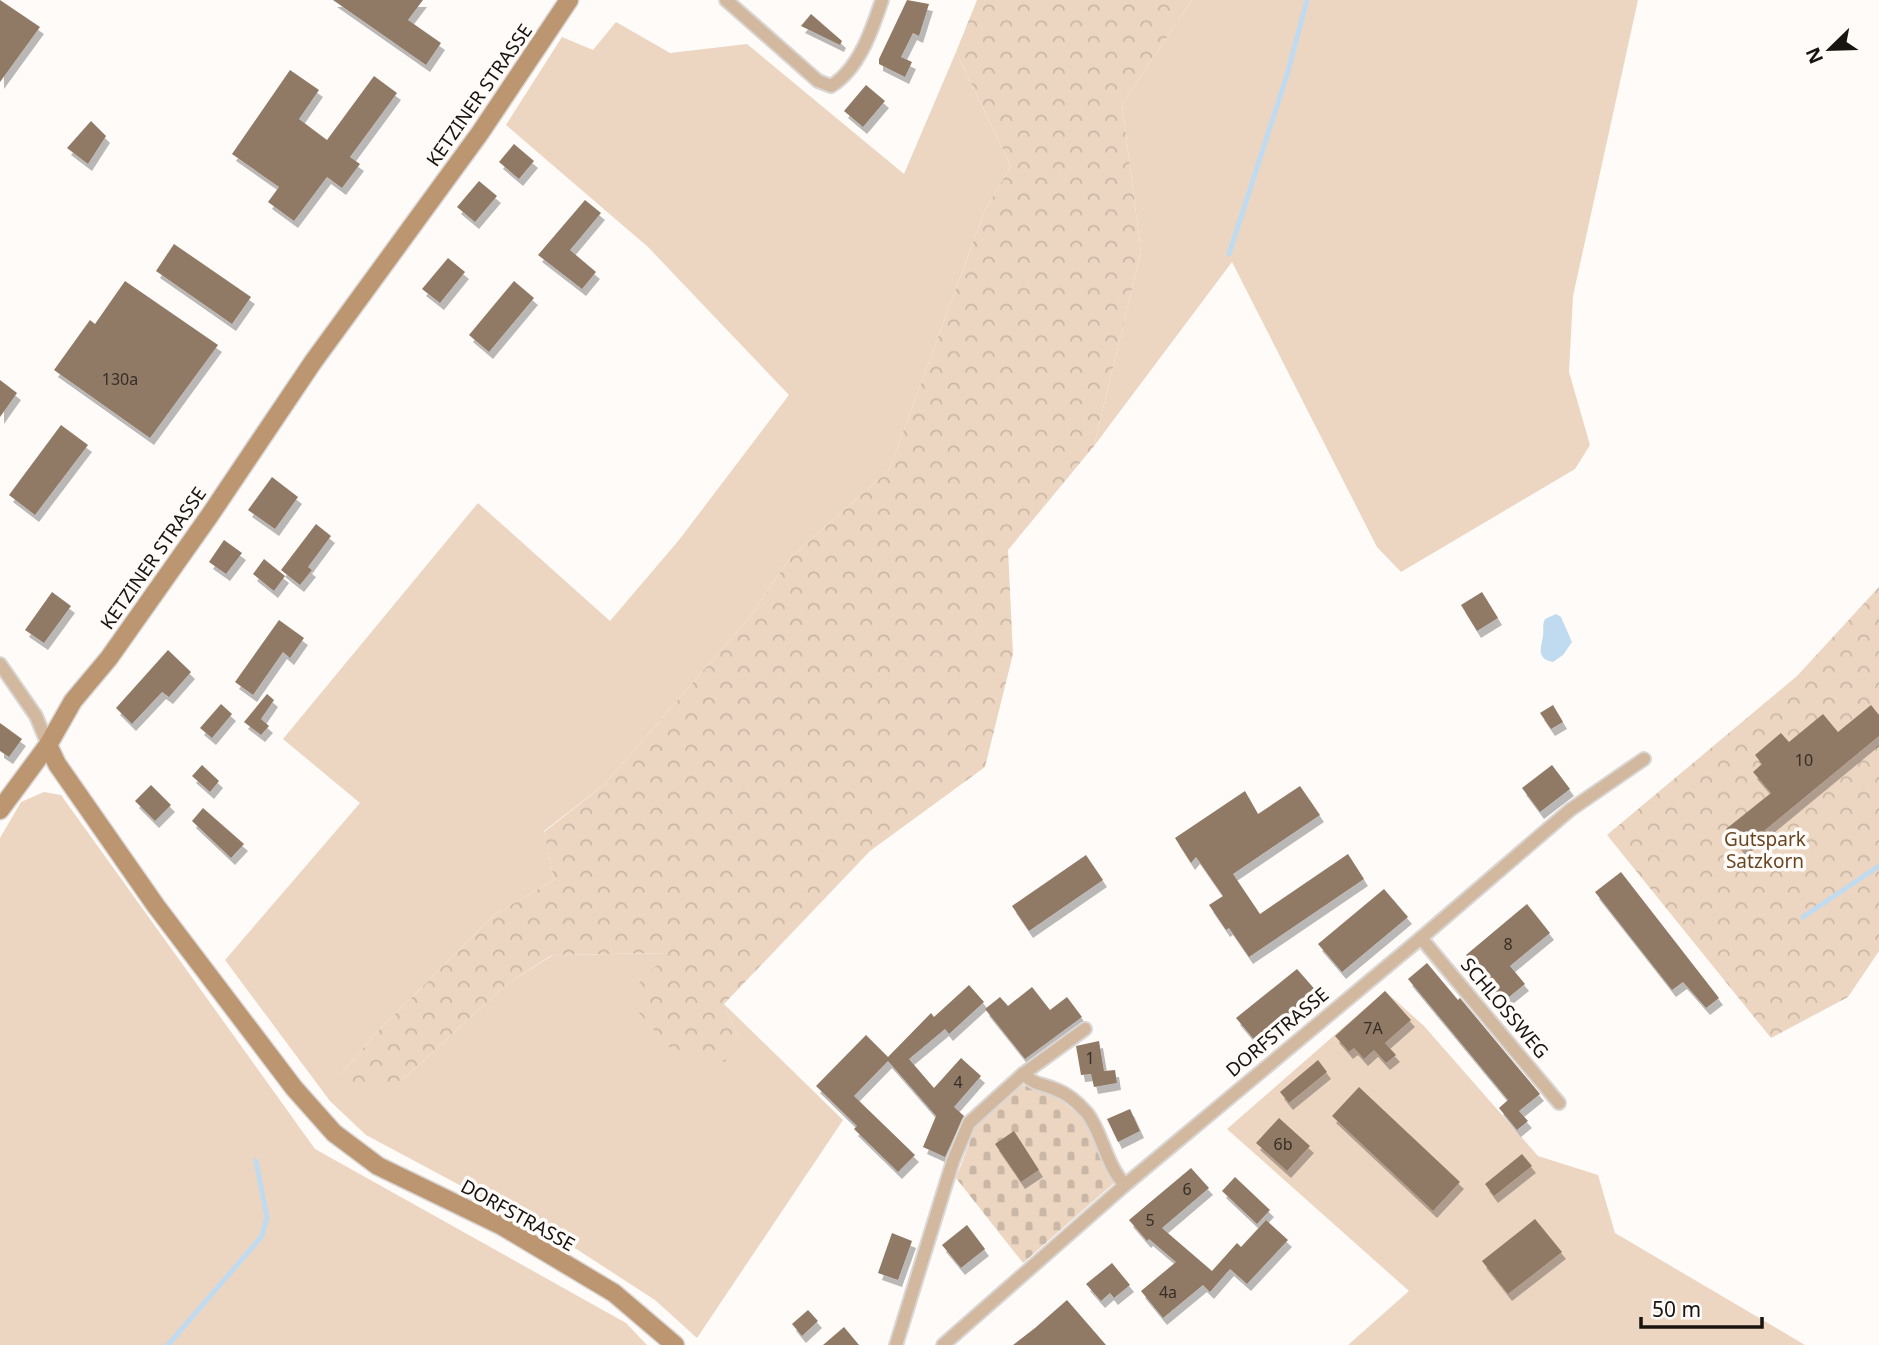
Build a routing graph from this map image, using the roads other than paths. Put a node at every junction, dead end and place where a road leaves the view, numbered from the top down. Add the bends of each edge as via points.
1 (569, 0) edge
2 (726, 0) edge
3 (882, 0) edge
4 (0, 664) edge
5 (48, 745) junction
6 (1644, 759) dead end
7 (0, 810) edge
8 (1422, 938) junction
9 (1085, 1029) dead end
10 (1023, 1074) junction
11 (1559, 1103) dead end
12 (1125, 1185) junction
13 (674, 1345) edge
14 (896, 1345) edge
15 (943, 1345) edge

1 - 5 street, KETZINER STRASSE via 156,592 73,701
2 - 3 street via 818,81 831,86 845,78 871,33
4 - 5 street via 36,716
5 - 7 street, KETZINER STRASSE
5 - 13 street, DORFSTRASSE via 156,906 294,1088 334,1133 378,1166 502,1226 614,1293
6 - 8 street, DORFSTRASSE via 1570,810
8 - 11 street, SCHLOSSWEG
8 - 12 street, DORFSTRASSE
9 - 10 street
10 - 12 street via 1072,1099 1088,1115 1114,1173
10 - 14 street via 969,1123
12 - 15 street, DORFSTRASSE

